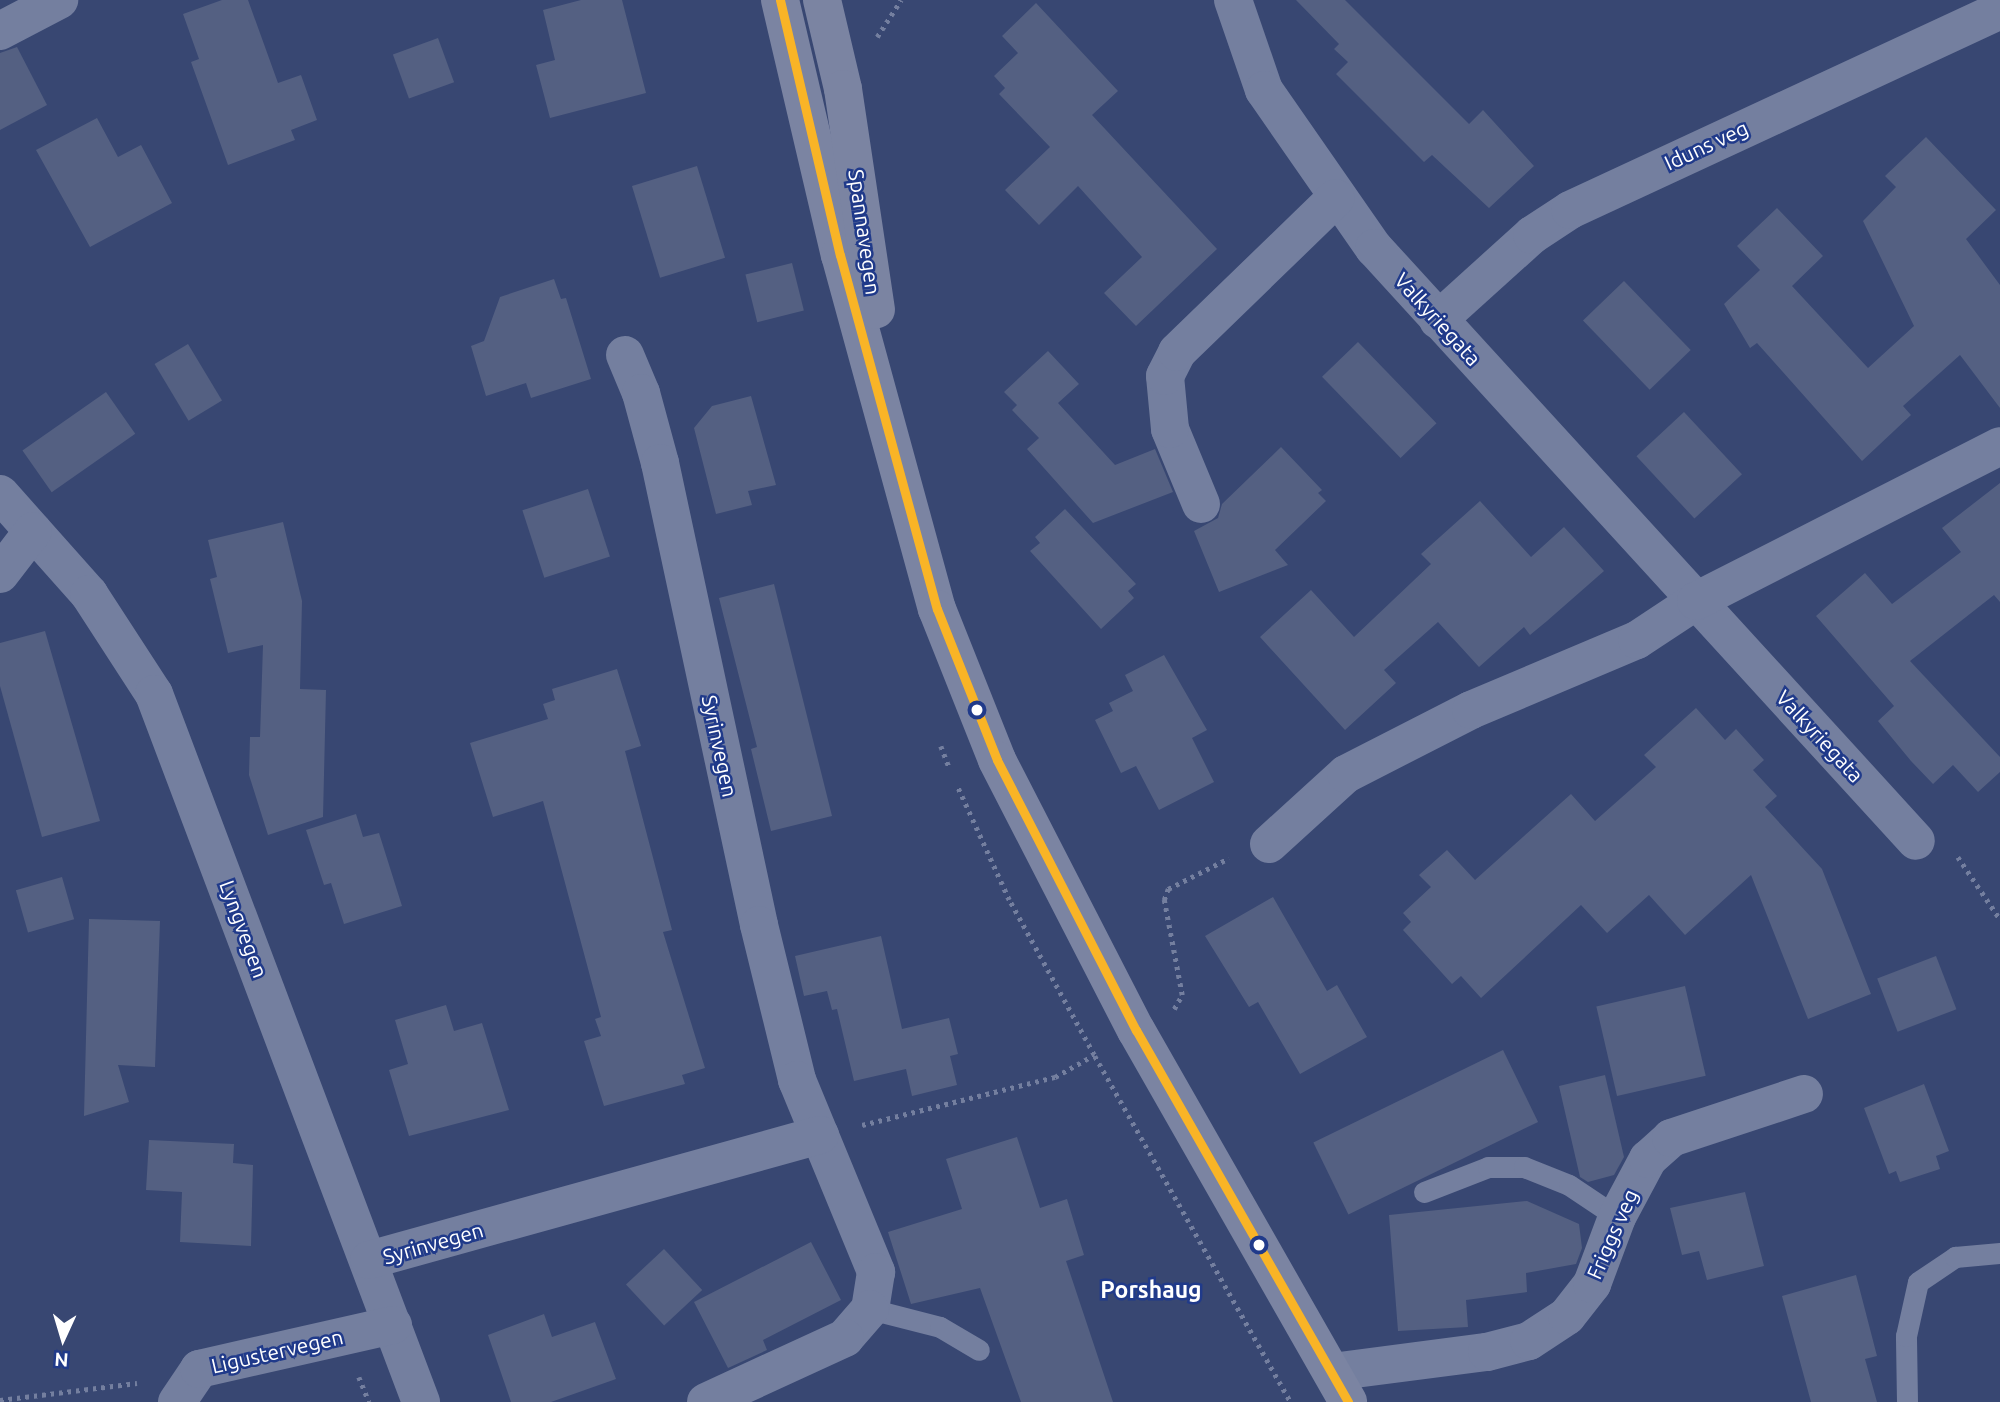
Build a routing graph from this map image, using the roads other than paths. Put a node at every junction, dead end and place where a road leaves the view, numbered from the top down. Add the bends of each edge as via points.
1 (59, 0) edge
2 (780, 0) edge
3 (822, 0) edge
4 (1233, 0) edge
5 (2000, 10) edge
6 (0, 31) edge
7 (1336, 198) junction
8 (1438, 320) junction
9 (625, 355) dead end
10 (2000, 446) edge
11 (898, 465) junction
12 (0, 494) edge
13 (1201, 504) dead end
14 (33, 531) junction
15 (0, 574) edge
16 (1696, 601) junction
17 (1916, 841) road end
18 (1269, 844) road end
19 (1804, 1094) dead end
20 (820, 1135) junction
21 (1424, 1192) dead end
22 (1617, 1217) junction
23 (2000, 1253) edge
24 (369, 1260) junction
25 (870, 1309) junction
26 (393, 1325) junction
27 (979, 1349) dead end
28 (1340, 1387) edge
29 (177, 1402) edge
30 (421, 1402) edge
31 (706, 1402) edge
32 (1907, 1402) edge

1 - 6 street
2 - 11 main road, Spannavegen via 840,255
3 - 11 main road, Spannavegen via 843,89
4 - 7 street, Valkyriegata via 1264,90
5 - 8 street, Iduns veg via 1570,210 1532,235
7 - 8 street, Valkyriegata
7 - 13 street via 1177,352 1165,376 1170,429
8 - 16 street, Valkyriegata
9 - 20 street, Syrinvegen via 641,393 660,463 797,1080
10 - 16 street
11 - 28 main road, Spannavegen via 937,609 997,760 1136,1030
12 - 14 street, Lyngvegen
14 - 15 street
14 - 24 street, Lyngvegen via 89,594 155,694
16 - 17 street, Valkyriegata
16 - 18 street via 1637,640 1471,710 1346,774
19 - 22 street, Friggs veg via 1671,1138 1648,1159
20 - 24 street, Syrinvegen
20 - 25 street, Syrinvegen via 876,1272
21 - 22 lane via 1488,1167 1524,1167 1569,1185
22 - 28 street, Friggs veg via 1591,1284 1567,1317 1529,1341
23 - 32 lane via 1955,1257 1918,1282 1906,1336
24 - 26 street, Lyngvegen
25 - 27 lane via 940,1327
25 - 31 street via 845,1338
26 - 29 street, Ligustervegen via 199,1369
26 - 30 street, Lyngvegen

